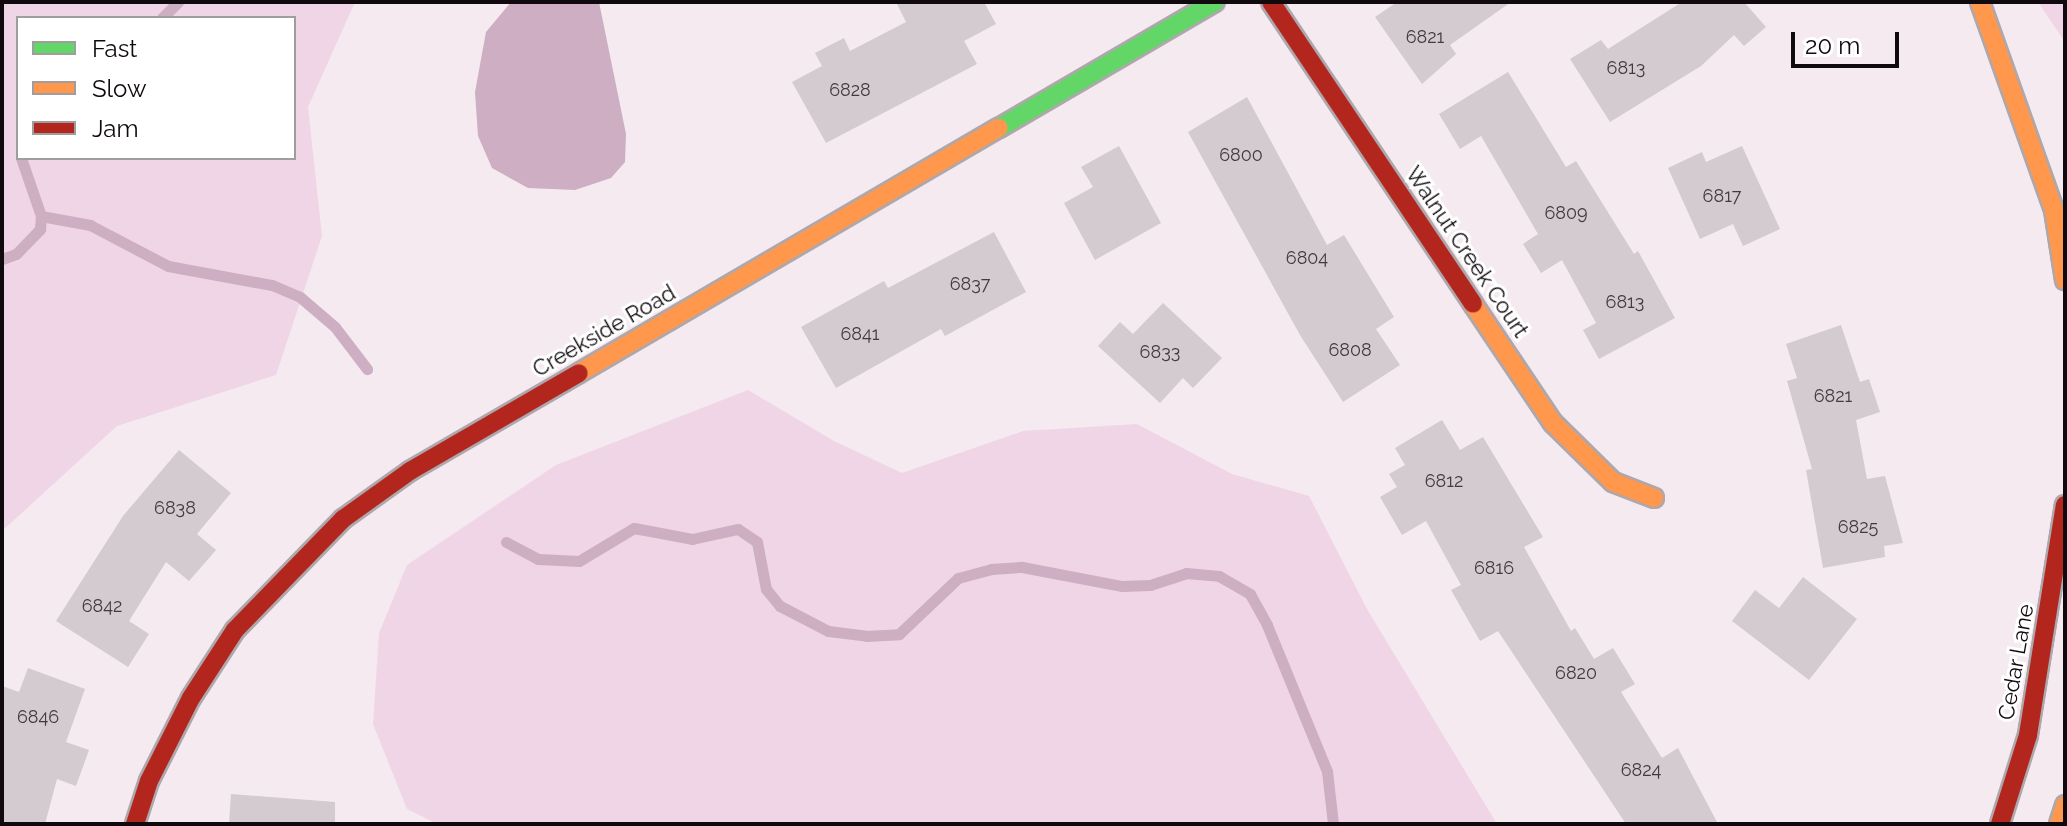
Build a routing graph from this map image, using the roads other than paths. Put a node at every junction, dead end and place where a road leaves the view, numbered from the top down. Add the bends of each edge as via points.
1 (1215, 2) edge
2 (1271, 2) edge
3 (1980, 2) edge
4 (2065, 280) edge
5 (1654, 498) dead end
6 (2065, 505) edge
7 (2065, 805) edge
8 (135, 824) edge
9 (2000, 824) edge
10 (2059, 824) edge

1 - 8 street, Creekside Road via 410,471 343,519 235,630 191,698 149,781
2 - 5 street, Walnut Creek Court via 1553,423 1613,482
3 - 4 street via 2046,182
6 - 9 street, Cedar Lane via 2028,735
7 - 10 street

